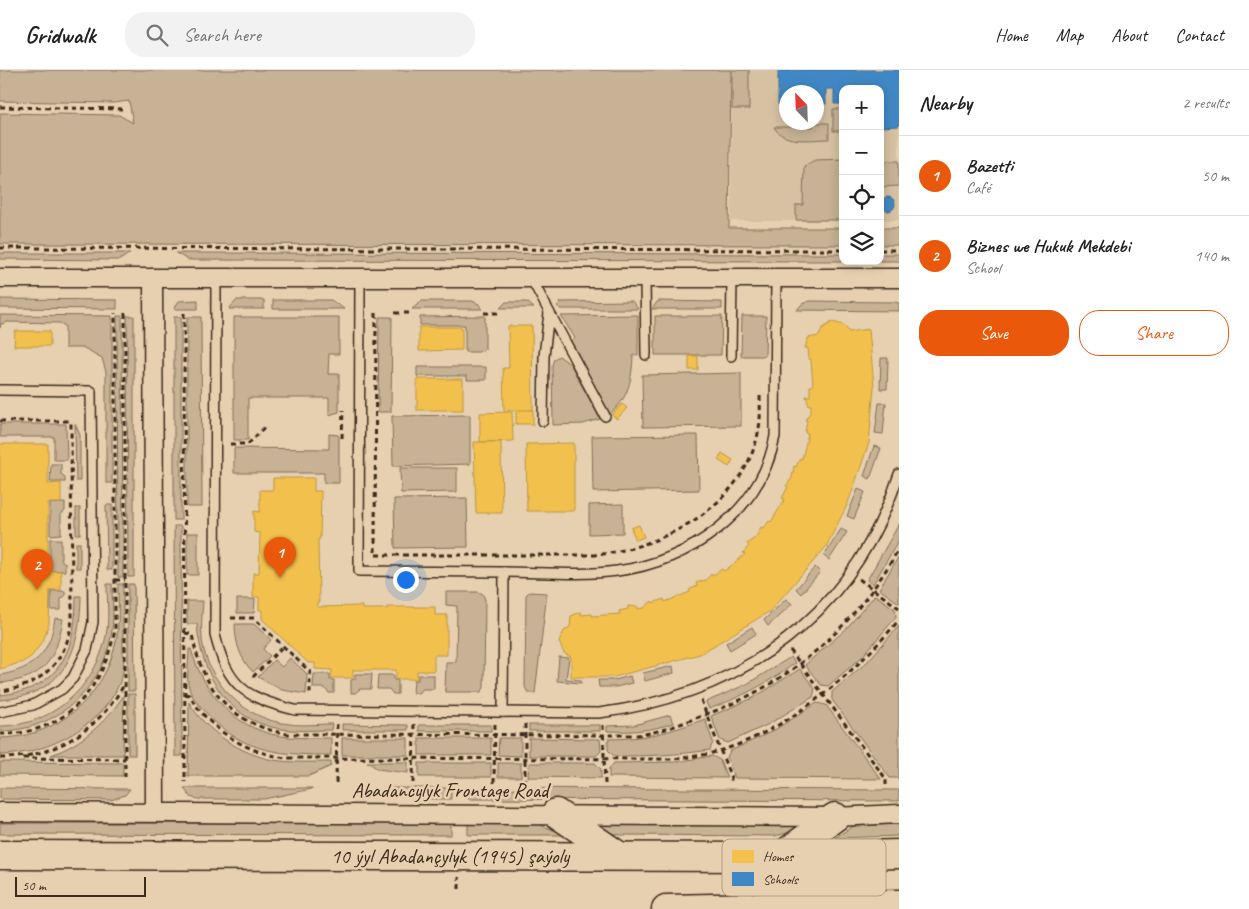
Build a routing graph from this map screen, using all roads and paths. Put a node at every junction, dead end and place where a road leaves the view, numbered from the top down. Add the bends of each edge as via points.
1 (0, 107) edge
2 (126, 109) dead end
3 (0, 248) edge
4 (839, 250) edge
5 (884, 250) edge
6 (899, 250) edge
7 (0, 278) edge
8 (153, 278) junction
9 (216, 278) junction
10 (360, 278) junction
11 (530, 278) junction
12 (645, 278) junction
13 (732, 278) junction
14 (776, 278) junction
15 (899, 278) edge
16 (125, 313) dead end
17 (184, 313) dead end
18 (376, 313) dead end
19 (395, 313) dead end
20 (413, 313) dead end
21 (484, 313) dead end
22 (500, 313) dead end
23 (549, 313) junction
24 (646, 355) dead end
25 (731, 356) dead end
26 (760, 388) dead end
27 (0, 390) edge
28 (343, 410) dead end
29 (605, 416) dead end
30 (0, 421) edge
31 (543, 421) dead end
32 (267, 425) dead end
33 (342, 438) dead end
34 (230, 444) dead end
35 (899, 474) edge
36 (899, 548) edge
37 (504, 572) junction
38 (115, 580) dead end
39 (125, 580) junction
40 (865, 583) dead end
41 (874, 589) junction
42 (899, 608) edge
43 (231, 618) dead end
44 (899, 620) edge
45 (185, 633) junction
46 (283, 646) junction
47 (794, 655) dead end
48 (800, 664) junction
49 (253, 677) dead end
50 (126, 682) junction
51 (0, 690) edge
52 (185, 694) junction
53 (823, 694) junction
54 (310, 697) dead end
55 (703, 704) dead end
56 (0, 712) edge
57 (503, 712) junction
58 (707, 714) junction
59 (337, 724) dead end
60 (414, 725) dead end
61 (495, 725) dead end
62 (525, 725) dead end
63 (604, 726) dead end
64 (337, 734) junction
65 (414, 734) junction
66 (495, 734) junction
67 (525, 735) junction
68 (604, 735) junction
69 (720, 750) junction
70 (0, 758) edge
71 (7, 758) junction
72 (337, 758) junction
73 (125, 759) junction
74 (413, 759) junction
75 (494, 759) junction
76 (525, 759) junction
77 (605, 760) junction
78 (125, 781) dead end
79 (185, 782) dead end
80 (336, 783) dead end
81 (413, 783) dead end
82 (494, 783) dead end
83 (525, 783) dead end
84 (605, 784) dead end
85 (731, 784) dead end
86 (886, 785) dead end
87 (0, 812) edge
88 (155, 812) junction
89 (556, 813) junction
90 (899, 814) edge
91 (835, 816) junction
92 (804, 839) edge
93 (886, 854) edge
94 (899, 854) edge
95 (0, 855) edge
96 (620, 856) junction
97 (722, 857) edge
98 (459, 874) dead end
99 (459, 889) dead end
100 (899, 904) edge
101 (666, 909) edge
102 (776, 909) edge

1 - 2 path
3 - 4 path
5 - 6 path
7 - 8 street
8 - 9 street
8 - 88 street
9 - 10 street
9 - 57 lane via 215,635 221,659 233,680 244,691 274,705 295,710
10 - 11 street
10 - 37 lane via 359,571
11 - 12 street
11 - 23 lane
12 - 13 street
12 - 24 lane
13 - 14 street
13 - 25 lane
14 - 15 street
14 - 37 lane via 775,436 765,472 749,498 714,532 659,562 616,572
16 - 39 path
17 - 45 path
18 - 26 path via 375,555 594,555 644,546 673,534 722,498 743,470 760,428
19 - 20 path
21 - 22 path
23 - 29 lane
23 - 31 lane via 544,356
27 - 56 lane via 92,391 93,622 82,664 62,689 33,705
28 - 33 path
30 - 51 path via 68,421 71,424 72,617 66,647 50,670 28,685
32 - 34 path via 248,444
35 - 57 lane via 877,528 842,585 822,609 775,649 730,674 633,709 599,713
36 - 41 path
37 - 57 lane
38 - 39 path
39 - 50 path
40 - 41 path
41 - 42 path
41 - 48 path via 843,627
43 - 46 path via 254,618
44 - 53 path via 864,659
45 - 52 path
45 - 64 path via 192,634 198,661 212,688 243,718 282,733
46 - 49 path
46 - 54 path via 310,672
47 - 48 path
48 - 53 path
48 - 58 path via 751,695
50 - 71 path via 108,708 77,737 47,751
50 - 73 path
52 - 72 path via 210,723 247,747 286,758
52 - 79 path
53 - 69 path via 771,728
53 - 86 path via 886,779
55 - 58 path
58 - 68 path via 654,732
58 - 69 path
59 - 64 path
60 - 65 path
61 - 66 path
62 - 67 path
63 - 68 path
64 - 65 path
64 - 72 path
65 - 66 path
65 - 74 path
66 - 67 path
66 - 75 path
67 - 68 path
67 - 76 path
68 - 77 path
69 - 77 path via 674,759
69 - 85 path
70 - 71 path
71 - 73 path
72 - 74 path
72 - 80 path
73 - 78 path
74 - 75 path
74 - 81 path
75 - 76 path
75 - 82 path
76 - 77 path
76 - 83 path
77 - 84 path
87 - 88 street, Abadancylyk Frontage Road
88 - 89 street, Abadancylyk Frontage Road
89 - 91 street, Abadancylyk Frontage Road
89 - 96 main road
90 - 91 street, Abadancylyk Frontage Road
91 - 92 main road
93 - 94 main road, 10 ýyl Abadançylyk (1945) şaýoly
95 - 96 main road, 10 ýyl Abadançylyk (1945) şaýoly
96 - 97 main road, 10 ýyl Abadançylyk (1945) şaýoly
98 - 99 path
100 - 102 main road
101 - 102 main road

